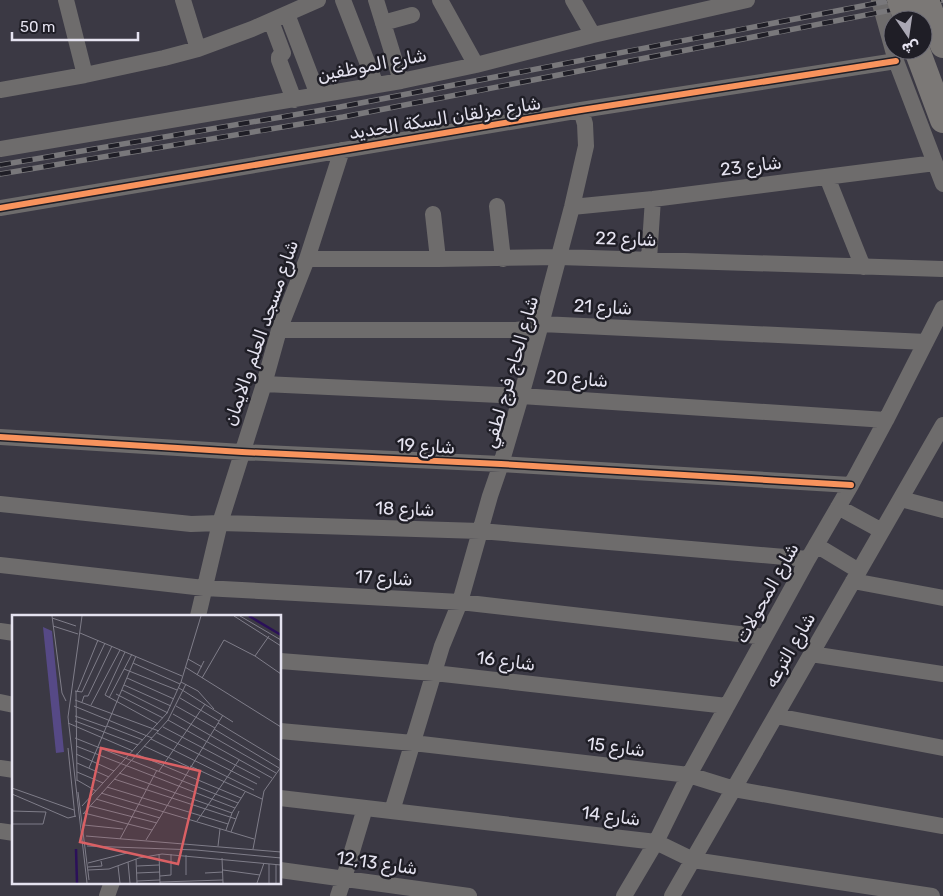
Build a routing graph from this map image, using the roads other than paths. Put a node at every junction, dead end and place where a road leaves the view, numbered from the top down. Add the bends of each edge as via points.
1 (66, 0) edge
2 (183, 0) edge
3 (318, 0) edge
4 (343, 0) edge
5 (376, 0) edge
6 (440, 0) edge
7 (573, 0) edge
8 (746, 0) edge
9 (926, 0) edge
10 (287, 14) junction
11 (412, 15) dead end
12 (271, 21) junction
13 (383, 23) junction
14 (593, 35) junction
15 (943, 45) edge
16 (198, 48) junction
17 (883, 59) edge
18 (908, 60) edge
19 (910, 60) edge
20 (476, 65) junction
21 (85, 75) junction
22 (401, 81) junction
23 (376, 85) junction
24 (0, 90) edge
25 (318, 95) junction
26 (294, 100) junction
27 (581, 110) junction
28 (943, 120) edge
29 (0, 149) edge
30 (342, 150) junction
31 (935, 163) junction
32 (827, 177) junction
33 (943, 184) edge
34 (653, 199) junction
35 (496, 206) dead end
36 (572, 207) junction
37 (0, 208) edge
38 (433, 214) dead end
39 (559, 257) junction
40 (307, 259) junction
41 (503, 259) junction
42 (649, 259) junction
43 (438, 260) junction
44 (863, 267) junction
45 (943, 269) edge
46 (943, 308) edge
47 (541, 324) junction
48 (279, 330) junction
49 (926, 342) junction
50 (264, 384) junction
51 (521, 396) junction
52 (886, 420) junction
53 (943, 425) edge
54 (0, 436) edge
55 (242, 452) junction
56 (501, 464) junction
57 (851, 485) junction
58 (900, 499) junction
59 (0, 504) edge
60 (838, 507) junction
61 (943, 510) edge
62 (220, 523) junction
63 (480, 531) junction
64 (882, 531) junction
65 (812, 552) junction
66 (0, 565) edge
67 (856, 576) junction
68 (204, 588) junction
69 (943, 598) edge
70 (460, 602) junction
71 (198, 615) edge
72 (765, 638) junction
73 (811, 654) junction
74 (281, 661) edge
75 (434, 673) junction
76 (943, 674) edge
77 (728, 706) junction
78 (776, 716) junction
79 (281, 731) edge
80 (413, 743) junction
81 (943, 748) edge
82 (689, 775) junction
83 (734, 789) junction
84 (281, 798) edge
85 (365, 808) junction
86 (392, 811) junction
87 (943, 826) edge
88 (656, 842) junction
89 (693, 860) junction
90 (281, 870) edge
91 (344, 878) junction
92 (111, 884) edge
93 (107, 896) edge
94 (338, 896) edge
95 (469, 896) edge
96 (624, 896) edge
97 (672, 896) edge
98 (932, 896) edge

1 - 21 street
2 - 16 street
3 - 10 street
4 - 23 street
5 - 13 street
6 - 20 street
7 - 14 street
8 - 14 street, شارع الموظفين
9 - 15 main road, bridge
10 - 12 street
10 - 25 street
11 - 13 street
12 - 16 street
12 - 26 street via 283,53 278,59
13 - 22 street
14 - 20 street, شارع الموظفين
16 - 21 street
17 - 27 street, شارع مزلقان السكة الحديد
18 - 31 street
19 - 28 main road
20 - 22 street, شارع الموظفين
21 - 24 street
22 - 23 street, شارع الموظفين
23 - 25 street, شارع الموظفين
25 - 26 street, شارع الموظفين
26 - 29 street, شارع الموظفين
27 - 30 street, شارع مزلقان السكة الحديد
27 - 36 street, شارع الحاج فرج لطفي via 586,146
30 - 37 street, شارع مزلقان السكة الحديد
30 - 40 street, شارع مسجد العلم والايمان
31 - 32 street, شارع 23
31 - 33 street
32 - 34 street, شارع 23
32 - 44 street
34 - 36 street, شارع 23
34 - 42 street
35 - 41 street
36 - 39 street, شارع الحاج فرج لطفي
38 - 43 street
39 - 41 street, شارع 22
39 - 42 street, شارع 22
39 - 47 street, شارع الحاج فرج لطفي
40 - 43 street, شارع 22
40 - 48 street, شارع مسجد العلم والايمان
41 - 43 street, شارع 22
42 - 44 street, شارع 22
44 - 45 street, شارع 22
46 - 49 street, شارع المحولات
47 - 48 street, شارع 21 via 516,330
47 - 49 street, شارع 21
47 - 51 street, شارع الحاج فرج لطفي
48 - 50 street, شارع مسجد العلم والايمان
49 - 52 street, شارع المحولات
50 - 51 street, شارع 20
50 - 55 street, شارع مسجد العلم والايمان
51 - 52 street, شارع 20
51 - 56 street, شارع الحاج فرج لطفي
52 - 57 street, شارع المحولات
53 - 58 street, شارع الترعه
54 - 55 street, شارع 19
55 - 56 street, شارع 19
55 - 62 street, شارع مسجد العلم والايمان
56 - 57 street, شارع 19
56 - 63 street, شارع الحاج فرج لطفي
57 - 60 street, شارع المحولات
58 - 61 street
58 - 64 street, شارع الترعه
59 - 62 street, شارع 18 via 191,524
60 - 64 street
60 - 65 street, شارع المحولات
62 - 63 street, شارع 18
62 - 68 street, شارع مسجد العلم والايمان
63 - 65 street, شارع 18
63 - 70 street, شارع الحاج فرج لطفي
64 - 67 street, شارع الترعه
65 - 67 street
65 - 72 street, شارع المحولات
66 - 68 street, شارع 17
67 - 69 street
67 - 73 street, شارع الترعه
68 - 70 street, شارع 17
68 - 71 street, شارع مسجد العلم والايمان
70 - 72 street, شارع 17
70 - 75 street, شارع الحاج فرج لطفي
72 - 77 street, شارع المحولات
73 - 76 street
73 - 78 street, شارع الترعه
74 - 75 street, شارع 16
75 - 77 street, شارع 16
75 - 80 street, شارع الحاج فرج لطفي
77 - 82 street, شارع المحولات
78 - 81 street
78 - 83 street, شارع الترعه
79 - 80 street, شارع 15
80 - 82 street, شارع 15
80 - 86 street, شارع الحاج فرج لطفي
82 - 83 street, شارع 15
82 - 88 street, شارع المحولات
83 - 87 street, شارع 15
83 - 89 street, شارع الترعه
84 - 85 street, شارع 14
85 - 86 street, شارع 14
85 - 91 street
86 - 88 street, شارع 14
88 - 89 street, شارع 14
88 - 96 street, شارع المحولات
89 - 97 street, شارع الترعه
89 - 98 street, شارع 14
90 - 91 street, شارع 12,13
91 - 94 street
91 - 95 street, شارع 12,13
92 - 93 street

